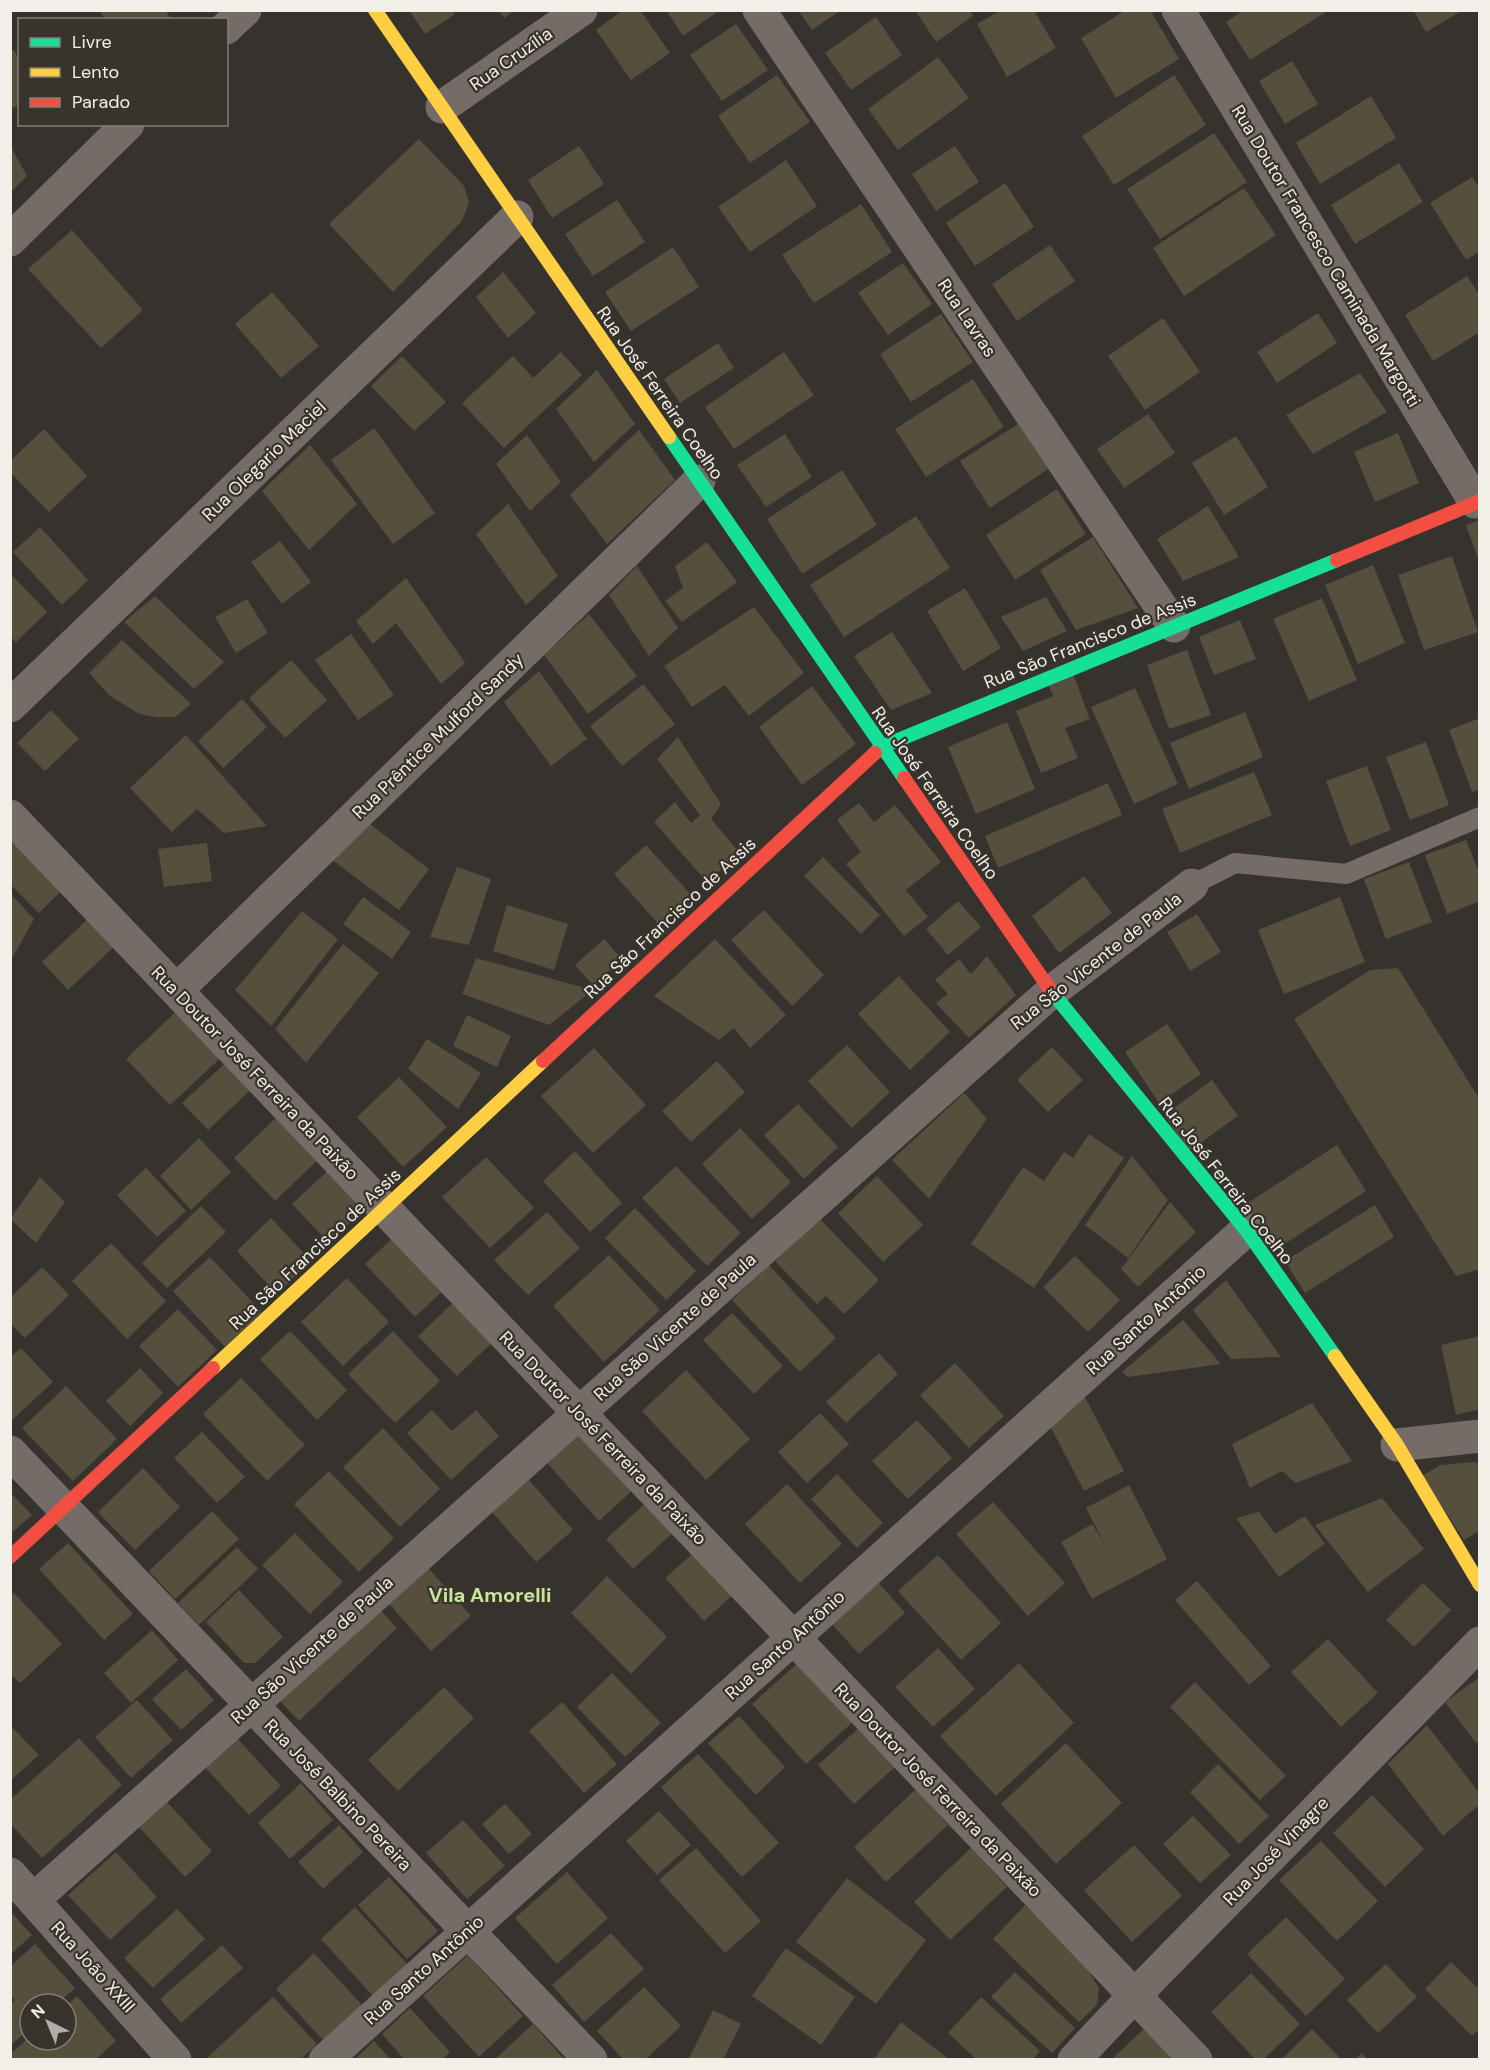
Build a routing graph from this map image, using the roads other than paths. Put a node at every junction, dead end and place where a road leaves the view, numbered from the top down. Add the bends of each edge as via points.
1 (244, 10) edge
2 (375, 10) edge
3 (581, 10) edge
4 (759, 10) edge
5 (1178, 10) edge
6 (228, 26) edge
7 (442, 107) junction
8 (126, 126) edge
9 (517, 217) junction
10 (10, 240) edge
11 (699, 481) junction
12 (1477, 502) edge
13 (1174, 626) junction
14 (10, 706) edge
15 (881, 747) junction
16 (10, 816) edge
17 (1479, 817) edge
18 (1192, 885) joint
19 (177, 990) junction
20 (1051, 992) junction
21 (385, 1209) junction
22 (1246, 1230) junction
23 (579, 1412) junction
24 (1479, 1436) edge
25 (1397, 1445) junction
26 (10, 1452) edge
27 (63, 1507) junction
28 (10, 1557) edge
29 (1479, 1585) edge
30 (793, 1637) junction
31 (1479, 1643) edge
32 (251, 1704) junction
33 (10, 1875) edge
34 (33, 1900) junction
35 (468, 1930) junction
36 (1135, 1995) junction
37 (175, 2060) edge
38 (325, 2060) edge
39 (591, 2060) edge
40 (1074, 2060) edge
41 (1196, 2060) edge

1 - 6 street
2 - 7 street, Rua José Ferreira Coelho
3 - 7 street, Rua Cruzília
4 - 13 street, Rua Lavras
5 - 12 street, Rua Doutor Francesco Caminada Margotti
7 - 9 street, Rua José Ferreira Coelho
8 - 10 street
9 - 11 street, Rua José Ferreira Coelho
9 - 14 street, Rua Olegario Maciel
11 - 15 street, Rua José Ferreira Coelho
11 - 19 street, Rua Prêntice Mulford Sandy
12 - 13 street, Rua São Francisco de Assis
13 - 15 street, Rua São Francisco de Assis
15 - 20 street, Rua José Ferreira Coelho
15 - 21 street, Rua São Francisco de Assis
16 - 19 street, Rua Doutor José Ferreira da Paixão
17 - 18 lane via 1346,873 1235,863
18 - 20 street, Rua São Vicente de Paula
19 - 21 street, Rua Doutor José Ferreira da Paixão
20 - 22 street, Rua José Ferreira Coelho
20 - 23 street, Rua São Vicente de Paula
21 - 23 street, Rua Doutor José Ferreira da Paixão
21 - 27 street, Rua São Francisco de Assis
22 - 25 street, Rua José Ferreira Coelho
22 - 30 street, Rua Santo Antônio
23 - 30 street, Rua Doutor José Ferreira da Paixão
23 - 32 street, Rua São Vicente de Paula
24 - 25 street
25 - 29 street, Rua José Ferreira Coelho
26 - 27 street, Rua José Balbino Pereira
27 - 28 street, Rua São Francisco de Assis
27 - 32 street, Rua José Balbino Pereira
30 - 35 street, Rua Santo Antônio
30 - 36 street, Rua Doutor José Ferreira da Paixão
31 - 36 street, Rua José Vinagre
32 - 34 street, Rua São Vicente de Paula
32 - 35 street, Rua José Balbino Pereira
33 - 34 street, Rua João XXIII
34 - 37 street, Rua João XXIII
35 - 38 street, Rua Santo Antônio
35 - 39 street, Rua José Balbino Pereira
36 - 40 street, Rua José Vinagre
36 - 41 street, Rua Doutor José Ferreira da Paixão

